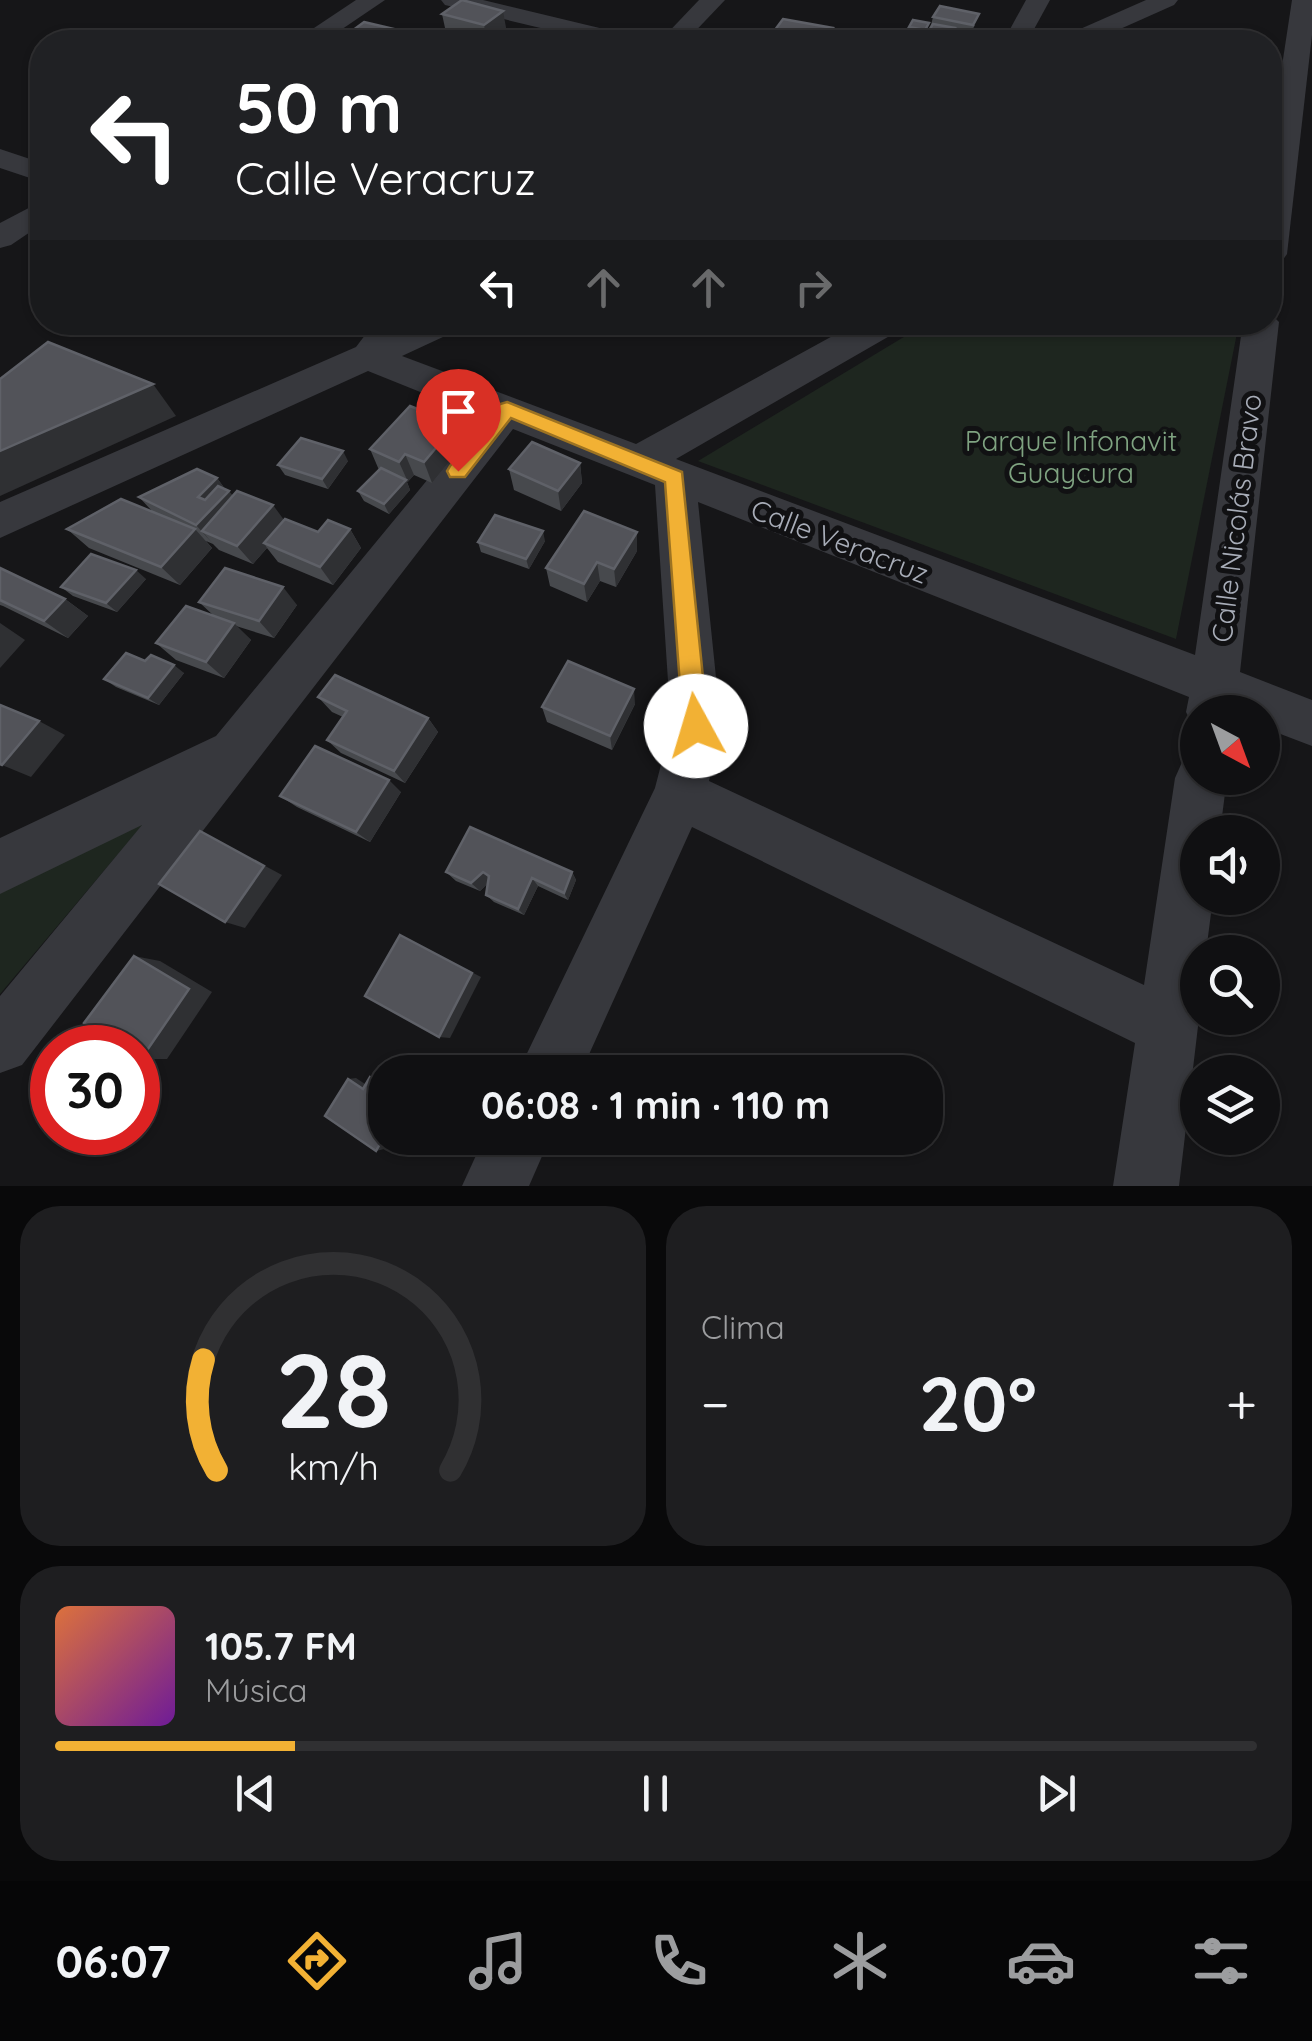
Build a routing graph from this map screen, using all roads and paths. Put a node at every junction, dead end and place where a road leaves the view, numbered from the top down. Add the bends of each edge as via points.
1 (373, 0) edge
2 (453, 0) edge
3 (713, 0) edge
4 (1038, 0) edge
5 (1166, 0) edge
6 (1304, 0) edge
7 (325, 30) edge
8 (578, 30) edge
9 (683, 30) edge
10 (1022, 30) edge
11 (1098, 30) edge
12 (1282, 94) edge
13 (1282, 108) edge
14 (1298, 151) edge
15 (0, 158) edge
16 (30, 169) edge
17 (1282, 210) edge
18 (30, 218) edge
19 (0, 238) edge
20 (385, 335) edge
21 (416, 335) edge
22 (867, 335) edge
23 (1259, 335) edge
24 (368, 357) junction
25 (507, 409) junction
26 (656, 470) junction
27 (0, 522) edge
28 (1205, 695) edge
29 (1212, 695) edge
30 (1280, 714) edge
31 (1312, 722) edge
32 (234, 753) junction
33 (680, 794) junction
34 (1199, 795) edge
35 (0, 867) edge
36 (1166, 1027) junction
37 (0, 1043) edge
38 (556, 1055) edge
39 (510, 1155) edge
40 (495, 1186) edge
41 (1146, 1186) edge

1 - 7 street
2 - 8 street
3 - 9 street
4 - 10 street
5 - 11 street
6 - 12 street
13 - 14 street
14 - 17 street
15 - 16 street
18 - 19 street
20 - 24 street
21 - 24 street
22 - 26 street
23 - 29 street, Calle Nicolás Bravo
24 - 25 street, Calle Veracruz
24 - 27 street
25 - 26 street, Calle Veracruz
25 - 32 street
26 - 28 street, Calle Veracruz
26 - 33 street via 696,726
30 - 31 street, Calle Veracruz
32 - 35 street
32 - 37 street
33 - 36 street
33 - 38 street
34 - 36 street
36 - 41 street
39 - 40 street

